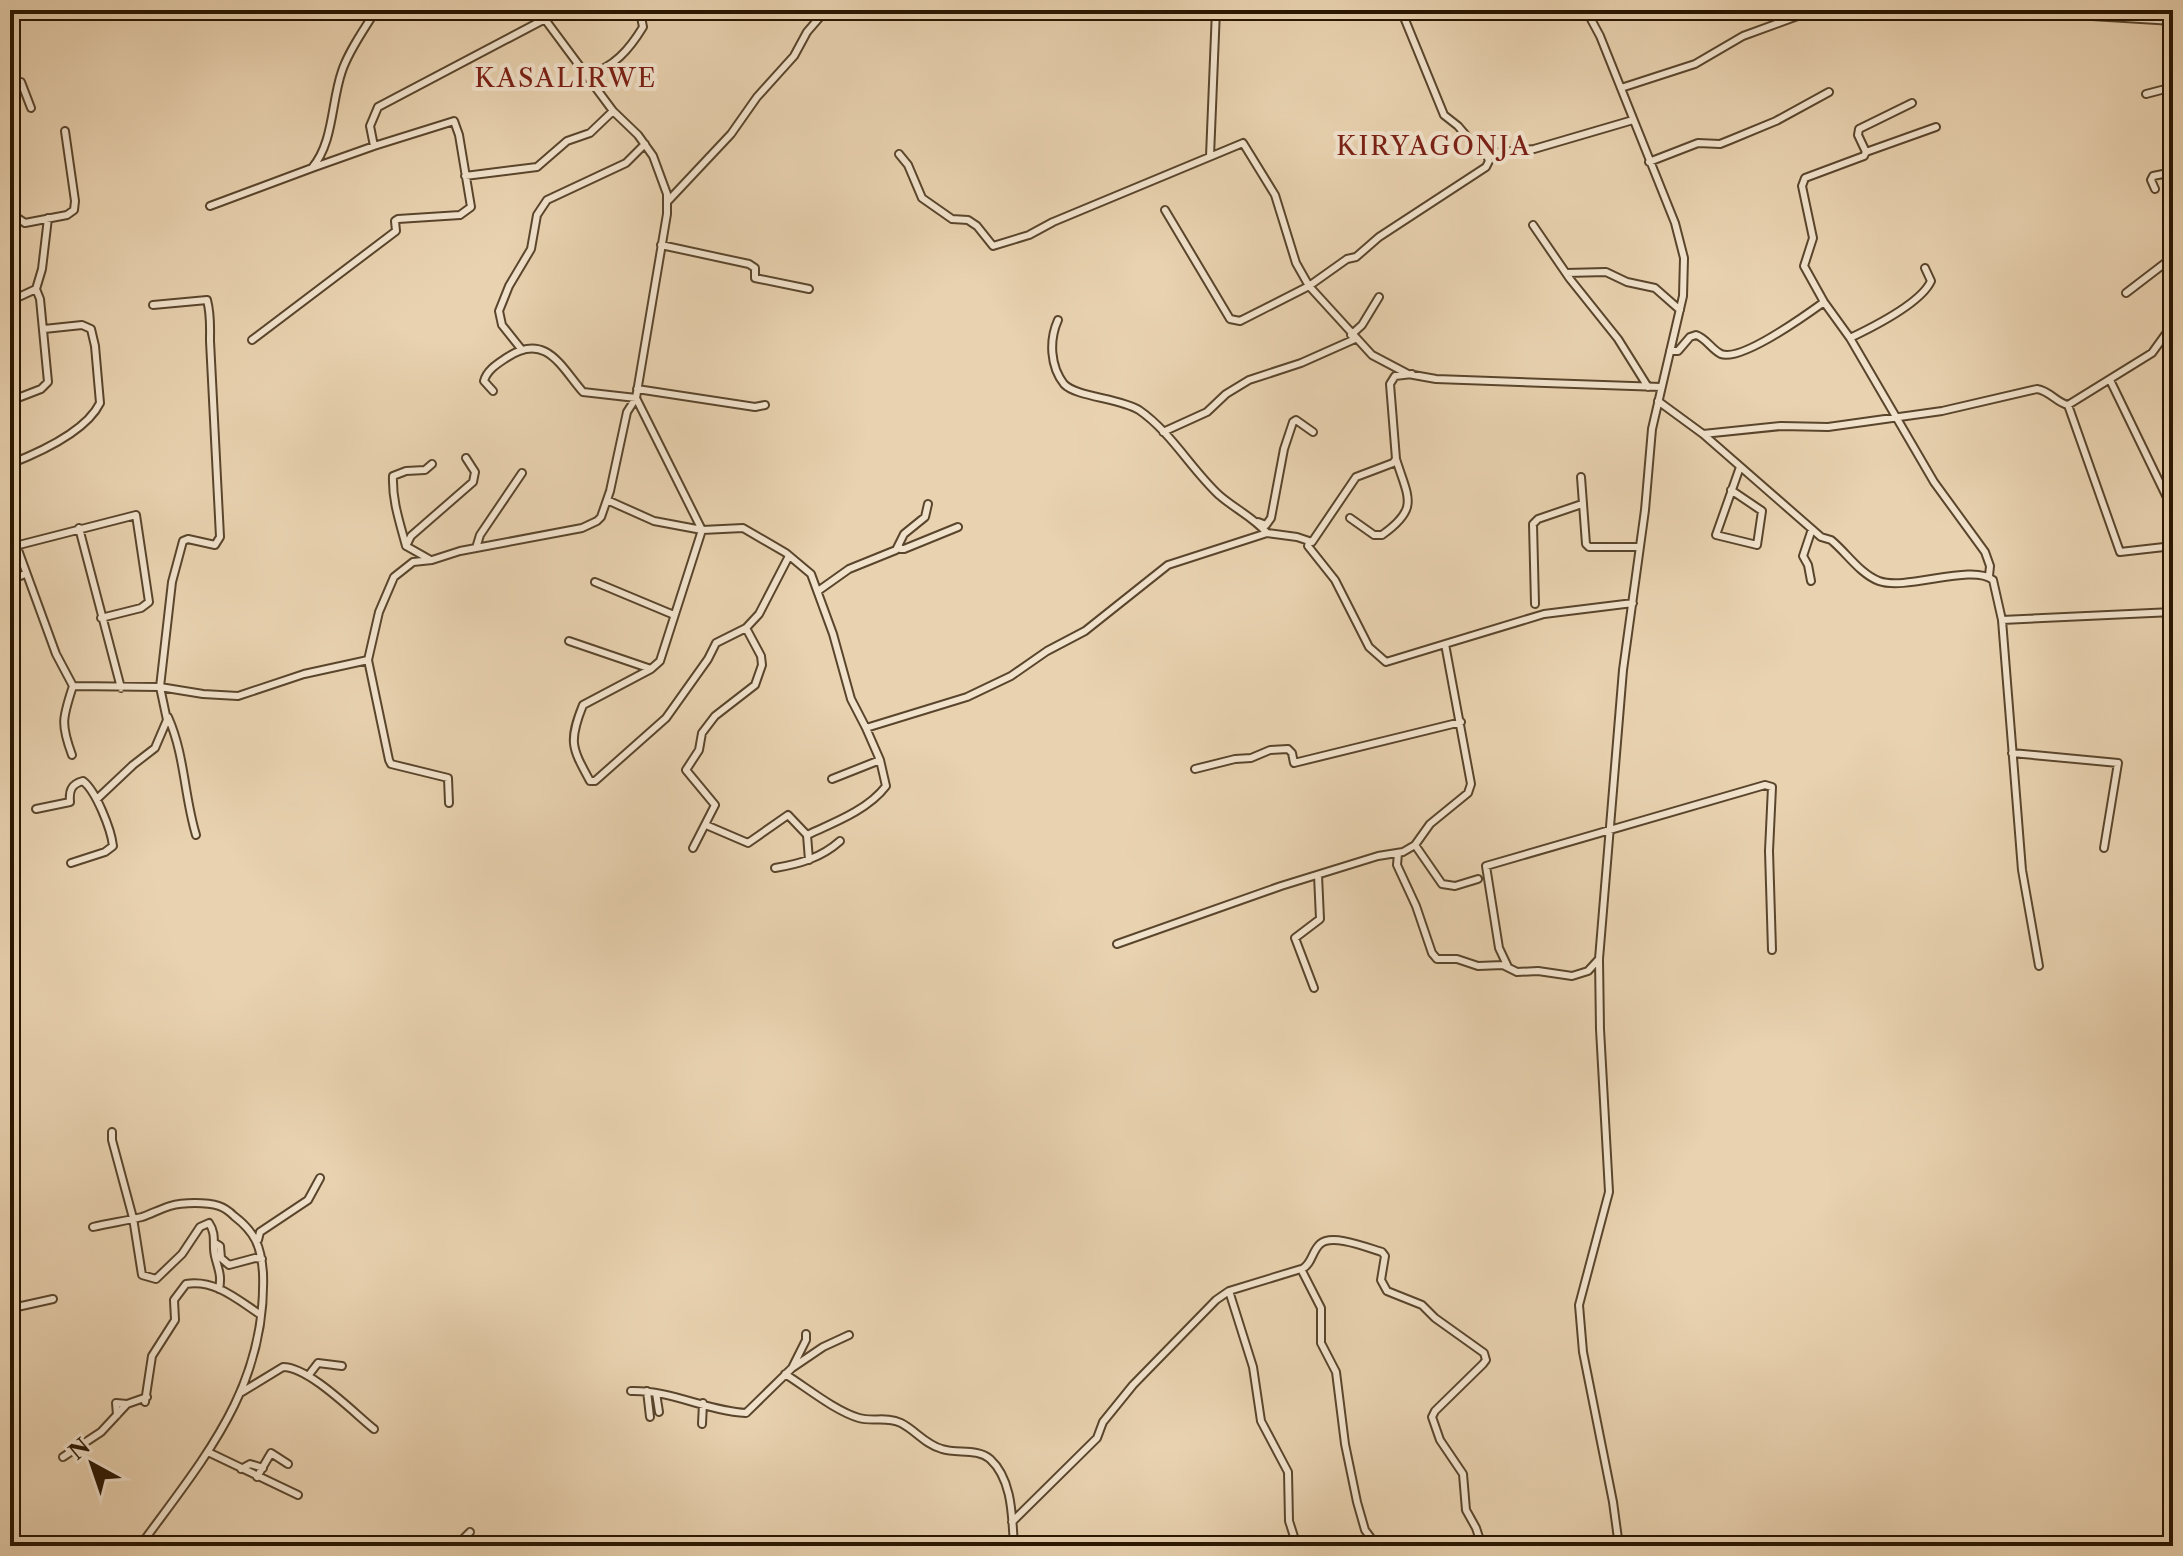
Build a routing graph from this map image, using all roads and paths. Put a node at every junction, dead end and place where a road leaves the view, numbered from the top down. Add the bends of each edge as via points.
1 (376, 10) edge
2 (538, 10) edge
3 (826, 10) edge
4 (1216, 10) edge
5 (1401, 10) edge
6 (1586, 10) edge
7 (1814, 10) edge
8 (640, 12) edge
9 (2092, 16) dead end
10 (545, 19) junction
11 (2173, 21) edge
12 (588, 75) junction
13 (10, 79) edge
14 (2173, 87) edge
15 (1621, 88) junction
16 (1829, 92) dead end
17 (2146, 94) dead end
18 (1912, 103) dead end
19 (31, 108) dead end
20 (613, 111) junction
21 (1633, 120) junction
22 (1936, 127) dead end
23 (65, 131) dead end
24 (645, 144) junction
25 (374, 146) junction
26 (1866, 152) junction
27 (1486, 153) junction
28 (899, 154) dead end
29 (1210, 156) junction
30 (1649, 162) junction
31 (312, 168) junction
32 (2173, 172) edge
33 (465, 176) junction
34 (2155, 189) dead end
35 (10, 197) edge
36 (668, 201) junction
37 (210, 206) dead end
38 (1165, 210) dead end
39 (16, 217) junction
40 (48, 218) junction
41 (1533, 225) dead end
42 (10, 233) edge
43 (661, 245) junction
44 (2173, 257) edge
45 (1925, 268) dead end
46 (1566, 273) junction
47 (1309, 286) junction
48 (36, 289) junction
49 (809, 289) dead end
50 (2126, 293) dead end
51 (1379, 297) dead end
52 (10, 301) edge
53 (1824, 302) junction
54 (153, 305) dead end
55 (1680, 310) junction
56 (1058, 320) dead end
57 (2173, 324) edge
58 (44, 329) junction
59 (1353, 337) junction
60 (1850, 338) junction
61 (252, 340) dead end
62 (522, 350) junction
63 (1670, 351) junction
64 (1412, 374) junction
65 (2110, 380) junction
66 (1648, 387) junction
67 (1661, 387) junction
68 (637, 389) junction
69 (493, 391) dead end
70 (636, 398) junction
71 (10, 401) edge
72 (1658, 401) junction
73 (765, 405) dead end
74 (2068, 405) junction
75 (1896, 417) junction
76 (1163, 432) junction
77 (1313, 432) dead end
78 (1703, 434) junction
79 (466, 458) dead end
80 (1396, 459) junction
81 (10, 464) edge
82 (432, 464) dead end
83 (1740, 467) junction
84 (522, 473) dead end
85 (1581, 477) dead end
86 (1731, 490) junction
87 (607, 500) junction
88 (928, 504) dead end
89 (1582, 504) junction
90 (2173, 510) edge
91 (1350, 518) dead end
92 (1258, 522) junction
93 (958, 527) dead end
94 (10, 528) edge
95 (79, 528) junction
96 (1812, 529) junction
97 (702, 530) junction
98 (1267, 533) junction
99 (11, 536) edge
100 (1309, 542) junction
101 (15, 546) junction
102 (406, 546) junction
103 (899, 546) junction
104 (2173, 546) edge
105 (1639, 547) junction
106 (476, 548) junction
107 (789, 556) junction
108 (432, 560) junction
109 (25, 574) junction
110 (1989, 576) junction
111 (10, 580) edge
112 (1811, 581) dead end
113 (595, 582) dead end
114 (818, 591) junction
115 (1633, 603) junction
116 (1535, 604) dead end
117 (2173, 612) edge
118 (674, 615) junction
119 (101, 618) junction
120 (2002, 620) junction
121 (746, 628) junction
122 (569, 641) dead end
123 (1445, 644) junction
124 (368, 660) junction
125 (651, 669) junction
126 (73, 686) junction
127 (160, 687) junction
128 (121, 688) junction
129 (168, 717) junction
130 (1461, 722) junction
131 (866, 728) junction
132 (2012, 753) junction
133 (72, 755) dead end
134 (880, 760) junction
135 (1195, 769) dead end
136 (832, 779) dead end
137 (97, 799) junction
138 (449, 803) dead end
139 (36, 809) dead end
140 (706, 825) junction
141 (1610, 828) junction
142 (196, 835) dead end
143 (807, 835) junction
144 (840, 841) dead end
145 (1415, 845) junction
146 (693, 848) dead end
147 (2104, 848) dead end
148 (1398, 853) junction
149 (809, 860) junction
150 (71, 863) dead end
151 (775, 868) dead end
152 (1318, 875) junction
153 (1478, 879) dead end
154 (1117, 944) dead end
155 (1772, 950) dead end
156 (1599, 959) junction
157 (2039, 966) dead end
158 (1508, 967) junction
159 (1314, 988) dead end
160 (112, 1132) dead end
161 (320, 1178) dead end
162 (133, 1218) junction
163 (93, 1227) dead end
164 (258, 1240) junction
165 (215, 1243) junction
166 (262, 1259) junction
167 (1302, 1269) junction
168 (219, 1289) junction
169 (1229, 1291) junction
170 (53, 1299) dead end
171 (261, 1315) junction
172 (806, 1334) dead end
173 (849, 1335) dead end
174 (10, 1357) edge
175 (342, 1366) dead end
176 (792, 1368) junction
177 (785, 1374) junction
178 (308, 1376) junction
179 (631, 1391) dead end
180 (647, 1391) junction
181 (242, 1392) junction
182 (656, 1393) junction
183 (703, 1403) junction
184 (127, 1404) junction
185 (659, 1412) dead end
186 (117, 1415) junction
187 (650, 1417) dead end
188 (702, 1424) dead end
189 (374, 1429) dead end
190 (208, 1452) junction
191 (63, 1457) dead end
192 (288, 1464) dead end
193 (263, 1468) junction
194 (241, 1469) junction
195 (257, 1477) junction
196 (298, 1495) dead end
197 (1012, 1522) junction
198 (470, 1532) dead end
199 (140, 1546) edge
200 (456, 1546) edge
201 (989, 1546) edge
202 (1003, 1546) edge
203 (1014, 1546) edge
204 (1297, 1546) edge
205 (1377, 1546) edge
206 (1482, 1546) edge
207 (1619, 1546) edge

1 - 31 street via 343,68 326,140
2 - 10 street
3 - 36 street via 731,134
4 - 29 street
5 - 27 street via 1446,117
6 - 15 street
7 - 15 street via 1743,36 1695,64
8 - 12 street via 643,27 633,43 612,64
9 - 11 street
10 - 12 street
10 - 25 street via 378,107 370,126
12 - 20 street
13 - 19 street via 21,82
14 - 17 street
15 - 21 street
16 - 30 street via 1720,144 1698,143
18 - 26 street via 1859,129
20 - 24 street
20 - 33 street via 590,133 567,141 537,167
21 - 27 street via 1534,149
21 - 30 street
22 - 26 street
23 - 40 street via 75,206 71,213
24 - 36 street
24 - 62 street via 626,163 547,200 537,215 531,249 499,311 502,325
25 - 31 street
25 - 33 street via 454,121
26 - 53 street via 1802,183 1813,238 1804,266
27 - 47 street via 1486,167
28 - 29 street via 922,198 952,219 977,226 993,246
29 - 47 street via 1240,143 1247,146 1275,195 1296,263
30 - 55 street via 1681,241
31 - 37 street
32 - 34 street via 2151,178
33 - 61 street via 471,207 467,212 398,219 396,231
35 - 39 street
36 - 43 street
38 - 47 street via 1232,320 1243,320
39 - 40 street via 25,223
39 - 42 street
40 - 48 street
41 - 46 street
43 - 49 street via 749,264 755,278
43 - 68 street
44 - 50 street
45 - 60 street via 1931,281 1928,288
46 - 55 street via 1606,272 1655,288
46 - 66 street
47 - 59 street
48 - 52 street
48 - 58 street
51 - 59 street
53 - 60 street
53 - 63 street via 1734,354 1720,353 1696,335 1678,351
54 - 127 street via 207,300 212,317 220,537 215,545 183,541 172,582
55 - 63 street
56 - 76 street via 1052,354 1066,386 1128,405
57 - 65 street via 2152,353
58 - 71 street via 48,382
58 - 81 street via 91,329 100,403 63,437
59 - 64 street via 1372,355
59 - 76 street via 1301,363 1249,380 1207,412
60 - 75 street
62 - 69 street via 486,374 484,381
62 - 70 street via 553,356 583,392
63 - 67 street
64 - 66 street
64 - 80 street via 1395,376 1390,384
65 - 74 street
65 - 90 street
66 - 67 street
67 - 72 street
68 - 70 street
68 - 73 street
70 - 87 street via 627,412
70 - 97 street
72 - 78 street
72 - 105 street
74 - 75 street via 2037,389
74 - 104 street via 2119,551
75 - 78 street
75 - 110 street via 1934,482 1985,552
76 - 92 street via 1221,496
77 - 92 street via 1293,422 1271,518 1266,525
78 - 83 street
79 - 102 street via 475,472 473,482
80 - 91 street via 1409,499 1404,516 1382,535
80 - 100 street via 1356,477
82 - 102 street via 393,476 394,509
83 - 86 street
83 - 96 street
84 - 106 street
85 - 89 street
86 - 86 street via 1716,536 1757,545 1762,511
87 - 97 street via 654,521
87 - 106 street via 601,517 582,528
88 - 103 street via 925,517 904,534
89 - 105 street via 1589,547
89 - 116 street via 1533,524
92 - 98 street
93 - 103 street via 904,549
94 - 99 street
95 - 101 street
95 - 119 street
95 - 119 street via 137,517 149,602
96 - 110 street via 1882,582
96 - 112 street via 1803,556
97 - 107 street via 743,528
97 - 118 street
98 - 100 street
98 - 131 street via 1168,565 1085,631 986,689
99 - 101 street
100 - 123 street via 1369,647 1386,662
101 - 109 street
102 - 108 street
103 - 114 street via 849,569
105 - 115 street
106 - 108 street
107 - 114 street via 811,574
107 - 121 street
108 - 124 street via 407,564 388,587
109 - 111 street
109 - 126 street
110 - 120 street
113 - 118 street
114 - 131 street via 851,699
115 - 123 street via 1544,614
115 - 141 street
117 - 120 street
118 - 125 street via 660,661
119 - 128 street
120 - 132 street
121 - 125 street via 716,643 666,718 590,781 572,749 583,705
121 - 140 street via 761,656 755,685 715,716 686,770 715,805
122 - 125 street
123 - 130 street
124 - 127 street via 238,696
124 - 138 street via 391,764 448,778
126 - 128 street
126 - 133 street via 63,715
127 - 128 street
127 - 129 street
129 - 137 street via 155,748
129 - 142 street
130 - 135 street via 1294,763 1288,749 1270,750
130 - 145 street via 1470,790 1430,824
131 - 134 street
132 - 147 street via 2118,763
132 - 157 street via 2022,870
134 - 136 street
134 - 143 street via 886,786 880,793
137 - 139 street via 83,781 71,789 70,802
137 - 150 street via 113,846
140 - 143 street via 748,843 788,815
140 - 146 street
141 - 155 street via 1772,787
141 - 156 street
141 - 158 street via 1486,866
143 - 149 street
144 - 149 street
145 - 148 street
145 - 153 street via 1442,884
148 - 152 street
148 - 158 street via 1397,865 1434,956
149 - 151 street
152 - 154 street
152 - 159 street via 1320,919 1295,938
156 - 158 street via 1588,971 1572,976
156 - 207 street via 1609,1192 1579,1315
160 - 162 street
161 - 164 street via 308,1200 260,1232
162 - 163 street
162 - 164 street via 173,1205 218,1205
162 - 165 street via 142,1275 148,1278 156,1279 182,1254 205,1223 213,1229
164 - 166 street
165 - 166 street via 229,1265
165 - 168 street
166 - 171 street
167 - 169 street
167 - 205 street via 1321,1308 1321,1343 1336,1372 1359,1510
167 - 206 street via 1320,1244 1331,1239 1382,1252 1381,1280 1387,1291 1422,1305 1484,1353 1485,1362 1432,1417 1463,1474 1466,1510
168 - 171 street
168 - 184 street via 201,1282 180,1290 174,1300 175,1320 152,1356 146,1400
169 - 197 street via 1133,1385 1103,1422 1097,1438
169 - 204 street via 1253,1367 1261,1421 1288,1472 1289,1521
170 - 174 street via 17,1307
171 - 181 street
172 - 176 street
173 - 176 street
175 - 178 street via 318,1363
176 - 177 street
177 - 183 street via 746,1413
177 - 197 street via 845,1413 897,1421 940,1449 988,1458 1005,1482
178 - 181 street via 283,1367
178 - 189 street
179 - 180 street
180 - 182 street
180 - 187 street
181 - 190 street
182 - 183 street
182 - 185 street
183 - 188 street
184 - 186 street
184 - 186 street via 117,1400
186 - 191 street
190 - 194 street
190 - 199 street
192 - 193 street via 271,1453
193 - 194 street via 250,1464
193 - 195 street
194 - 195 street
195 - 196 street
197 - 203 street
198 - 200 street
201 - 202 street

